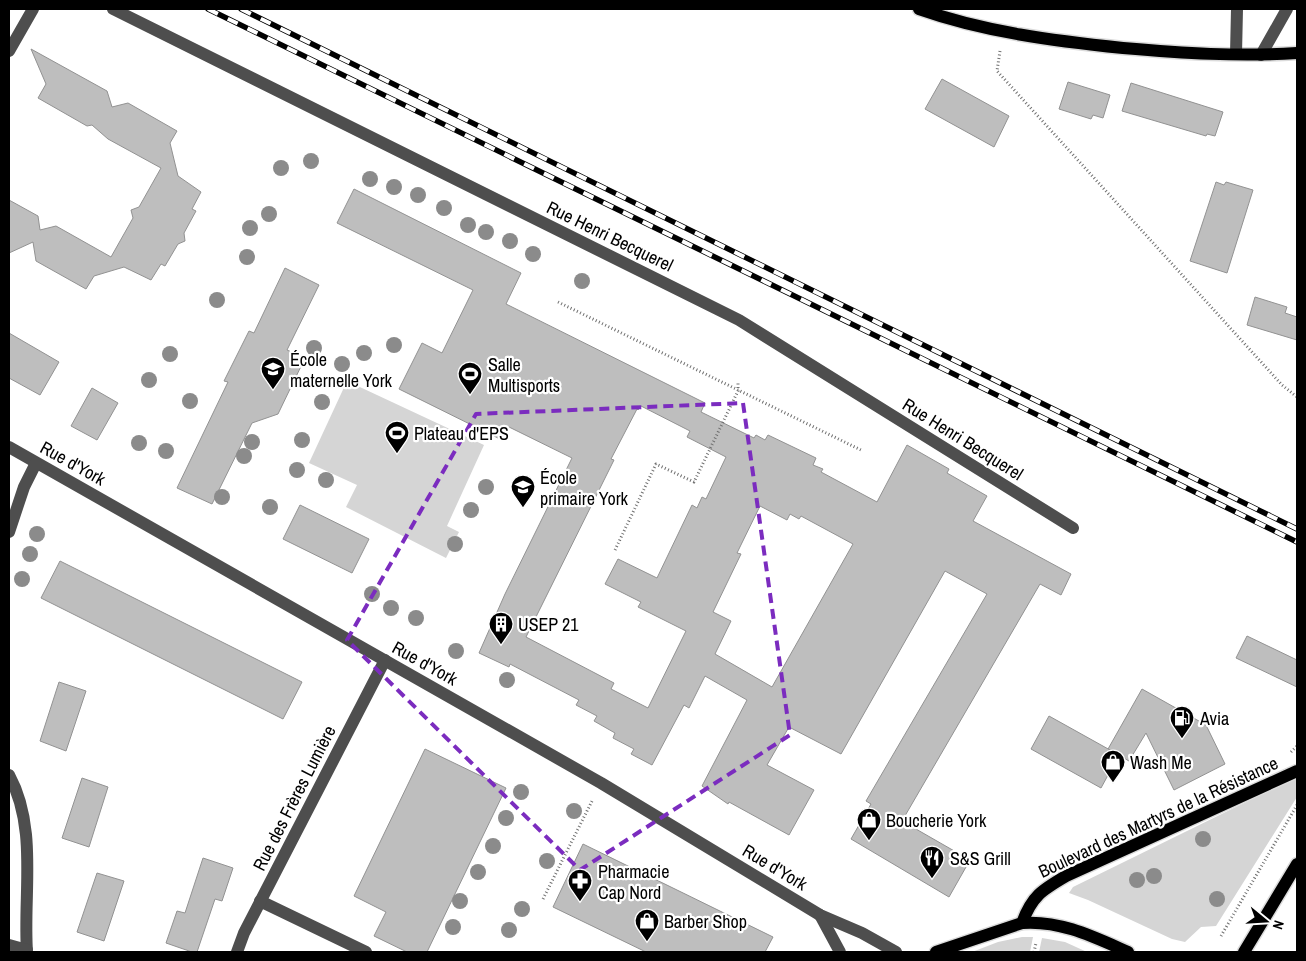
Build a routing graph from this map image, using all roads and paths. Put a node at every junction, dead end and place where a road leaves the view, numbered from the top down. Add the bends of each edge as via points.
1 (33, 9) edge
2 (113, 9) edge
3 (919, 9) edge
4 (1237, 9) edge
5 (1287, 9) edge
6 (941, 13) edge
7 (1002, 30) junction
8 (9, 51) edge
9 (1297, 53) edge
10 (1236, 54) junction
11 (1261, 55) junction
12 (558, 302) dead end
13 (738, 382) dead end
14 (738, 390) junction
15 (1297, 396) edge
16 (9, 447) edge
17 (863, 451) dead end
18 (36, 463) junction
19 (1074, 528) dead end
20 (9, 532) edge
21 (615, 550) dead end
22 (385, 660) junction
23 (1297, 771) edge
24 (9, 775) edge
25 (601, 783) junction
26 (1297, 805) edge
27 (1297, 864) edge
28 (543, 899) dead end
29 (260, 901) junction
30 (820, 916) junction
31 (1022, 923) junction
32 (1222, 936) dead end
33 (9, 945) edge
34 (27, 951) edge
35 (237, 952) edge
36 (366, 952) edge
37 (840, 952) edge
38 (896, 952) edge
39 (936, 952) edge
40 (1128, 952) edge
41 (1244, 952) edge

1 - 8 street
2 - 19 street, Rue Henri Becquerel via 739,320
3 - 6 main road
4 - 10 street
5 - 11 street
6 - 7 main road
7 - 10 main road via 1054,41 1157,51
7 - 15 path via 997,71 1282,385
9 - 11 main road
10 - 11 main road
12 - 14 path
13 - 14 path
14 - 17 path
14 - 21 path via 694,482 656,464
16 - 18 street, Rue d'York
18 - 20 street
18 - 22 street, Rue d'York
22 - 25 street, Rue d'York
22 - 29 street, Rue des Frères Lumière
23 - 31 main road, Boulevard des Martyrs de la Résistance via 1066,876 1034,898
24 - 34 street via 20,794 27,844
25 - 28 path
25 - 30 street, Rue d'York
26 - 32 path
27 - 41 main road
29 - 35 street, Rue des Frères Lumière
29 - 36 street
30 - 37 street, Rue d'York
30 - 38 street, Rue d'York via 862,933
31 - 39 main road
31 - 40 main road via 1079,930
33 - 34 street

